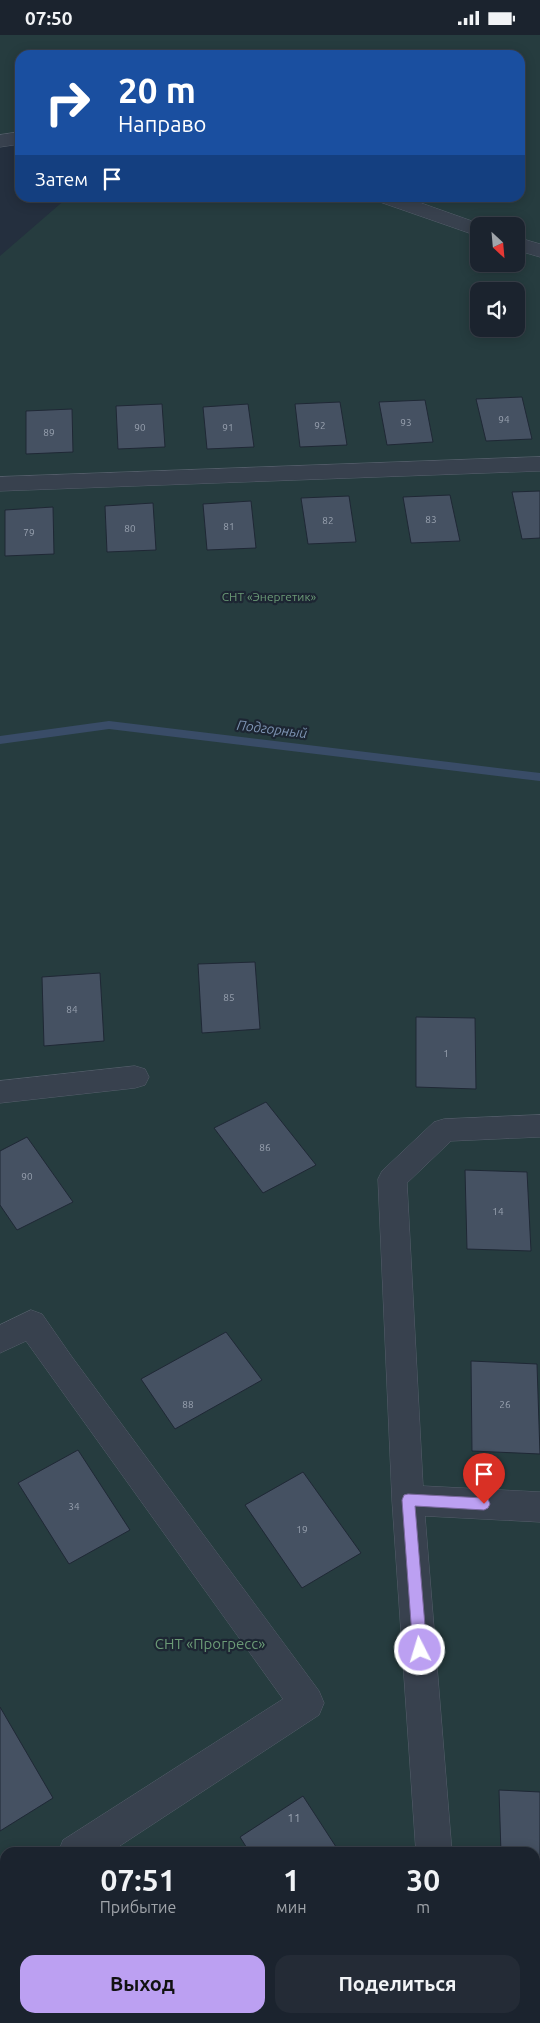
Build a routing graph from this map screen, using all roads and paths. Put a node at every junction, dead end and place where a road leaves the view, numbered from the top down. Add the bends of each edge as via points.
1 (15, 139) edge
2 (0, 141) edge
3 (398, 202) edge
4 (470, 227) edge
5 (525, 246) edge
6 (540, 251) edge
7 (540, 464) edge
8 (0, 484) edge
9 (135, 1077) dead end
10 (0, 1092) edge
11 (540, 1126) edge
12 (0, 1340) edge
13 (408, 1500) junction
14 (540, 1507) edge
15 (85, 1847) edge
16 (434, 1847) edge

1 - 2 street
3 - 4 street
5 - 6 street
7 - 8 street
9 - 10 street
11 - 13 street via 444,1130 392,1179
12 - 15 street via 31,1323 307,1703
13 - 14 street
13 - 16 street

